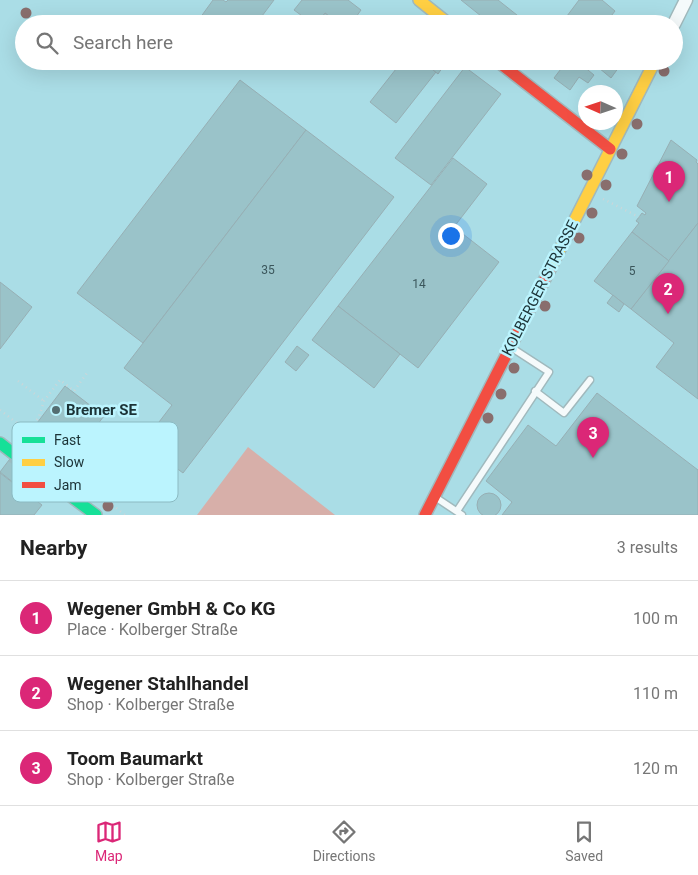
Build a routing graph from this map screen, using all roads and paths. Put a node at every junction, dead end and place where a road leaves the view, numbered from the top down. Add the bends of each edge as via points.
1 (419, 0) edge
2 (686, 0) edge
3 (438, 15) edge
4 (678, 15) edge
5 (509, 70) edge
6 (650, 70) edge
7 (610, 149) junction
8 (611, 203) dead end
9 (639, 217) dead end
10 (510, 348) junction
11 (87, 373) dead end
12 (590, 380) dead end
13 (18, 381) dead end
14 (535, 392) junction
15 (44, 401) junction
16 (0, 410) edge
17 (16, 422) edge
18 (36, 422) edge
19 (0, 443) edge
20 (12, 452) tunnel mouth
21 (435, 497) junction
22 (79, 502) edge
23 (109, 502) edge
24 (460, 513) edge
25 (96, 515) edge
26 (125, 515) edge
27 (425, 515) edge

1 - 3 street
2 - 4 street
5 - 7 street
6 - 7 street, KOLBERGER STRASSE
7 - 10 street, KOLBERGER STRASSE
8 - 9 path
10 - 14 lane via 549,372
10 - 21 street, KOLBERGER STRASSE
11 - 15 path via 74,391 60,380
12 - 14 lane via 564,413
13 - 15 path
14 - 24 lane
15 - 18 path
16 - 17 path
19 - 20 street
21 - 24 lane
21 - 27 street, KOLBERGER STRASSE
22 - 25 street
23 - 26 path

